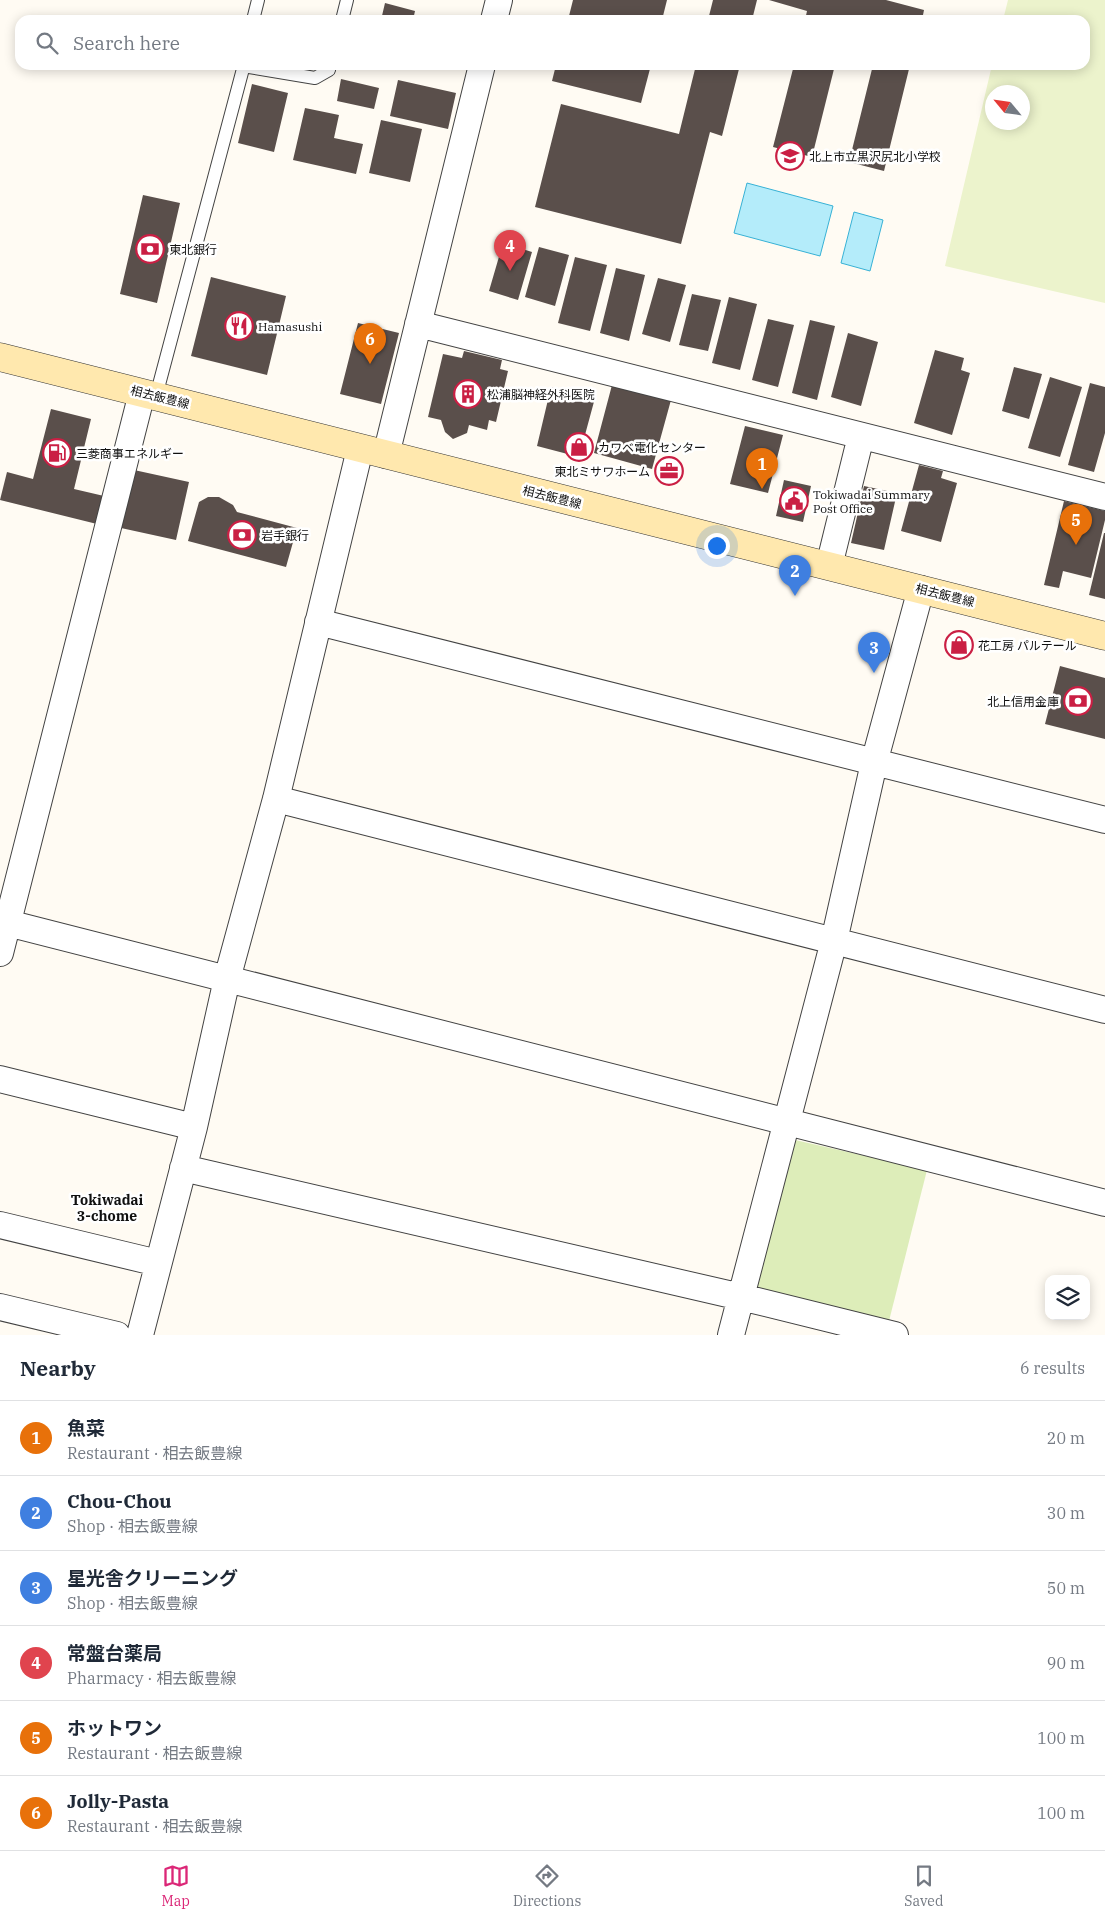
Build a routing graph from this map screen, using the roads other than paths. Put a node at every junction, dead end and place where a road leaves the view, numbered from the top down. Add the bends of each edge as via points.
1 (258, 0) edge
2 (347, 0) edge
3 (499, 0) edge
4 (255, 15) edge
5 (343, 15) edge
6 (495, 15) edge
7 (243, 70) edge
8 (268, 70) edge
9 (328, 70) edge
10 (481, 70) edge
11 (418, 324) junction
12 (0, 357) edge
13 (149, 395) junction
14 (861, 436) junction
15 (373, 452) junction
16 (1105, 498) edge
17 (829, 566) junction
18 (921, 589) junction
19 (318, 622) junction
20 (1105, 636) edge
21 (874, 762) junction
22 (276, 798) junction
23 (1105, 820) edge
24 (4, 922) edge
25 (834, 941) junction
26 (0, 953) edge
27 (227, 979) junction
28 (1105, 1010) edge
29 (0, 1079) edge
30 (787, 1122) junction
31 (194, 1127) junction
32 (183, 1168) junction
33 (1105, 1203) edge
34 (0, 1225) edge
35 (158, 1263) junction
36 (742, 1297) junction
37 (0, 1307) edge
38 (117, 1335) edge
39 (140, 1335) edge
40 (731, 1335) edge
41 (895, 1335) edge

1 - 4 lane
2 - 5 lane
3 - 6 street
7 - 13 lane
8 - 9 lane via 315,78
10 - 11 street
11 - 14 street
11 - 15 street
12 - 13 main road, 相去飯豊線
13 - 15 main road, 相去飯豊線
13 - 24 street
14 - 16 street
14 - 17 street
15 - 17 main road, 相去飯豊線
15 - 19 street
17 - 18 main road, 相去飯豊線
18 - 20 main road, 相去飯豊線
18 - 21 street
19 - 21 street
19 - 22 street
21 - 23 street
21 - 25 street
22 - 25 street
22 - 27 street
24 - 26 street
24 - 27 street
25 - 28 street
25 - 30 street
27 - 30 street
27 - 31 street
29 - 31 street
30 - 33 street
30 - 36 street
31 - 32 street
32 - 35 street
32 - 36 street
34 - 35 street
35 - 39 street
36 - 40 street
36 - 41 street
37 - 38 street

